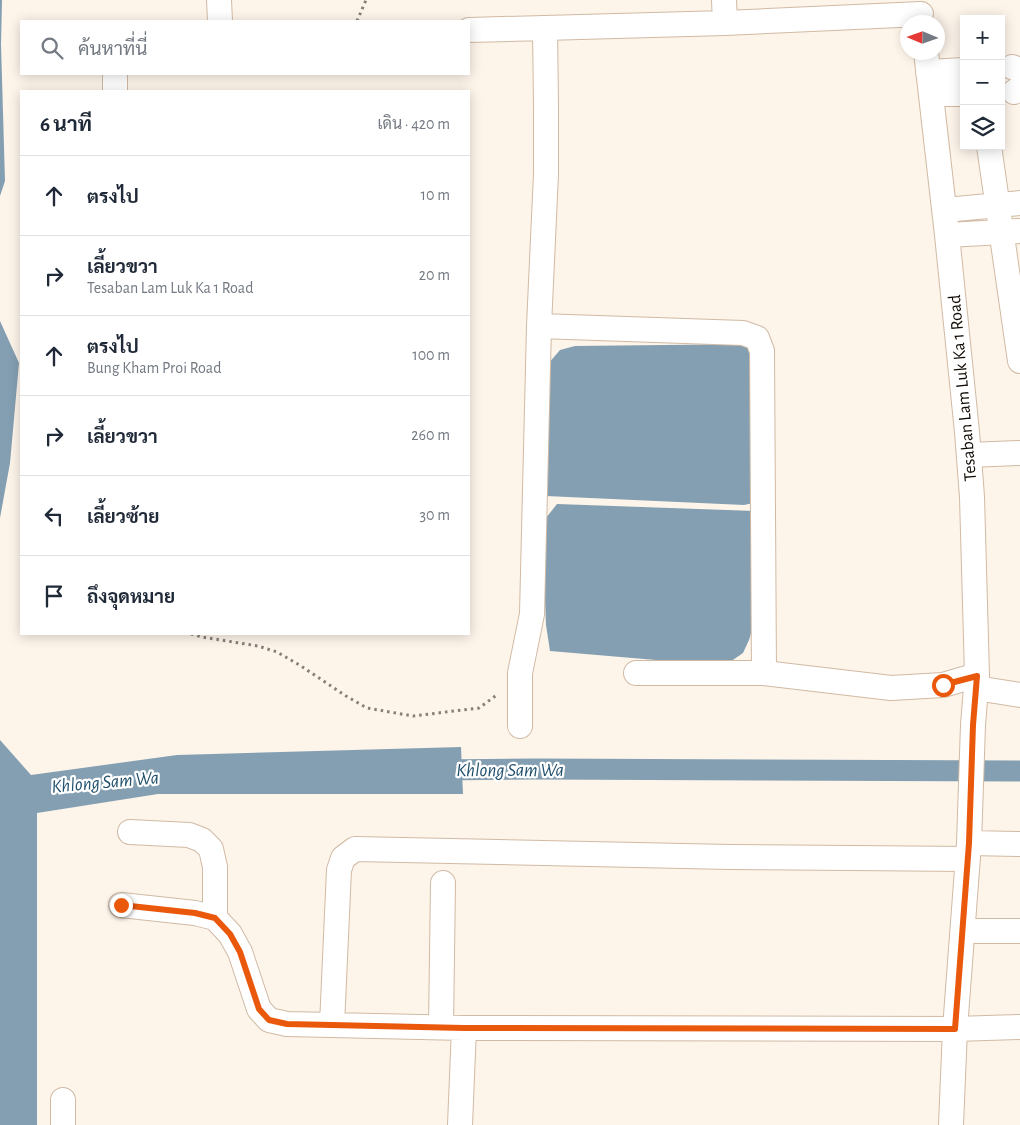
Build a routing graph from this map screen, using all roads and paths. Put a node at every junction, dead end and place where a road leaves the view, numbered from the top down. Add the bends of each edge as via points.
1 (219, 0) edge
2 (366, 0) edge
3 (712, 0) edge
4 (724, 8) edge
5 (921, 12) edge
6 (220, 20) edge
7 (357, 20) edge
8 (545, 28) junction
9 (470, 30) edge
10 (960, 70) edge
11 (928, 73) edge
12 (115, 75) edge
13 (115, 90) edge
14 (960, 92) edge
15 (990, 150) edge
16 (1009, 204) edge
17 (944, 210) junction
18 (1011, 232) edge
19 (947, 235) junction
20 (539, 326) junction
21 (1020, 362) edge
22 (1020, 453) edge
23 (969, 455) junction
24 (195, 635) edge
25 (520, 673) junction
26 (636, 673) dead end
27 (764, 673) junction
28 (976, 682) junction
29 (1020, 695) edge
30 (520, 726) dead end
31 (130, 832) dead end
32 (1020, 844) edge
33 (968, 851) junction
34 (443, 883) dead end
35 (121, 905) dead end
36 (215, 918) junction
37 (962, 931) junction
38 (1020, 931) edge
39 (332, 1025) junction
40 (441, 1027) junction
41 (1020, 1027) edge
42 (464, 1028) junction
43 (955, 1029) junction
44 (63, 1100) dead end
45 (63, 1125) edge
46 (460, 1125) edge
47 (951, 1125) edge

1 - 6 street
2 - 7 path
3 - 4 street
4 - 5 street
4 - 8 street
8 - 9 street
8 - 20 street via 546,174
10 - 11 street
11 - 14 street
11 - 17 street, Tesaban Lam Luk Ka 1 Road
12 - 13 street
15 - 16 street
16 - 17 street
16 - 18 street
17 - 19 street, Tesaban Lam Luk Ka 1 Road
18 - 19 street
18 - 21 street
19 - 23 street, Tesaban Lam Luk Ka 1 Road
20 - 25 street via 532,614
20 - 27 street via 743,332 757,338 762,351
22 - 23 street
23 - 28 street, Tesaban Lam Luk Ka 1 Road
24 - 25 path via 277,652 367,708 412,716 479,708
25 - 30 street
26 - 27 street
27 - 28 street via 891,688
28 - 29 street
28 - 33 street, Tesaban Lam Luk Ka 1 Road
31 - 36 street via 189,835 202,840 211,849 216,867
32 - 33 street
33 - 37 street, Tesaban Lam Luk Ka 1 Road
33 - 39 street via 720,856 355,850 343,858 339,870
34 - 40 street
35 - 36 street
36 - 39 street via 230,934 240,952 259,1009 269,1020 287,1024
37 - 38 street
37 - 43 street, Tesaban Lam Luk Ka 1 Road
39 - 40 street
40 - 42 street
41 - 43 street
42 - 43 street
42 - 46 street
43 - 47 street, Tesaban Lam Luk Ka 1 Road
44 - 45 street

